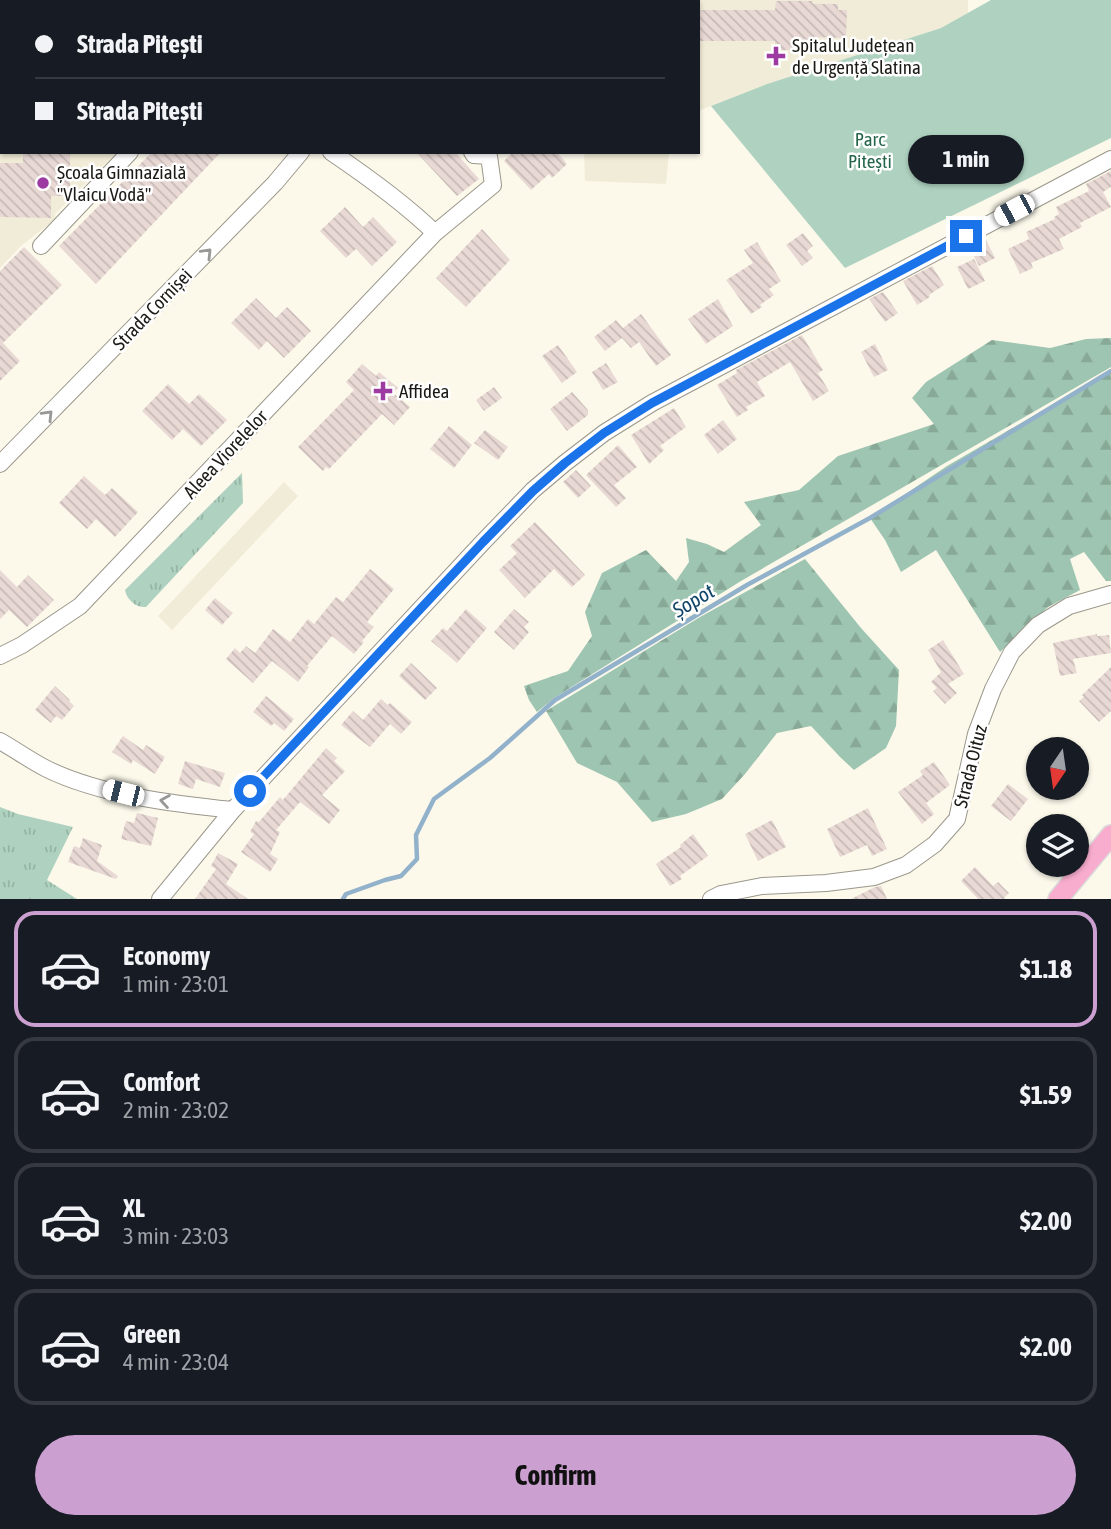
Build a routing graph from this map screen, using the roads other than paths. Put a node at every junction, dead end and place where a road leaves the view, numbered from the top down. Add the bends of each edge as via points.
1 (128, 154) edge
2 (299, 154) edge
3 (334, 154) edge
4 (473, 154) edge
5 (1111, 159) edge
6 (435, 233) junction
7 (41, 246) dead end
8 (0, 464) edge
9 (1111, 594) edge
10 (0, 656) edge
11 (0, 741) edge
12 (233, 810) junction
13 (1111, 835) edge
14 (160, 899) edge
15 (711, 899) edge
16 (1058, 899) edge

1 - 7 street
8 -> 2 street, Strada Cornișei
3 - 6 street via 387,191
4 - 6 street, Aleea Viorelelor via 489,156 493,185
5 - 12 street via 652,403 604,433 554,472 483,542
6 - 10 street, Aleea Viorelelor via 80,606
9 - 15 street, Strada Oituz via 1069,606 1038,625 1012,652 976,734 957,819 935,844 906,865 874,877 762,886
12 -> 11 street via 144,798 81,783
12 - 14 street
13 - 16 main road

